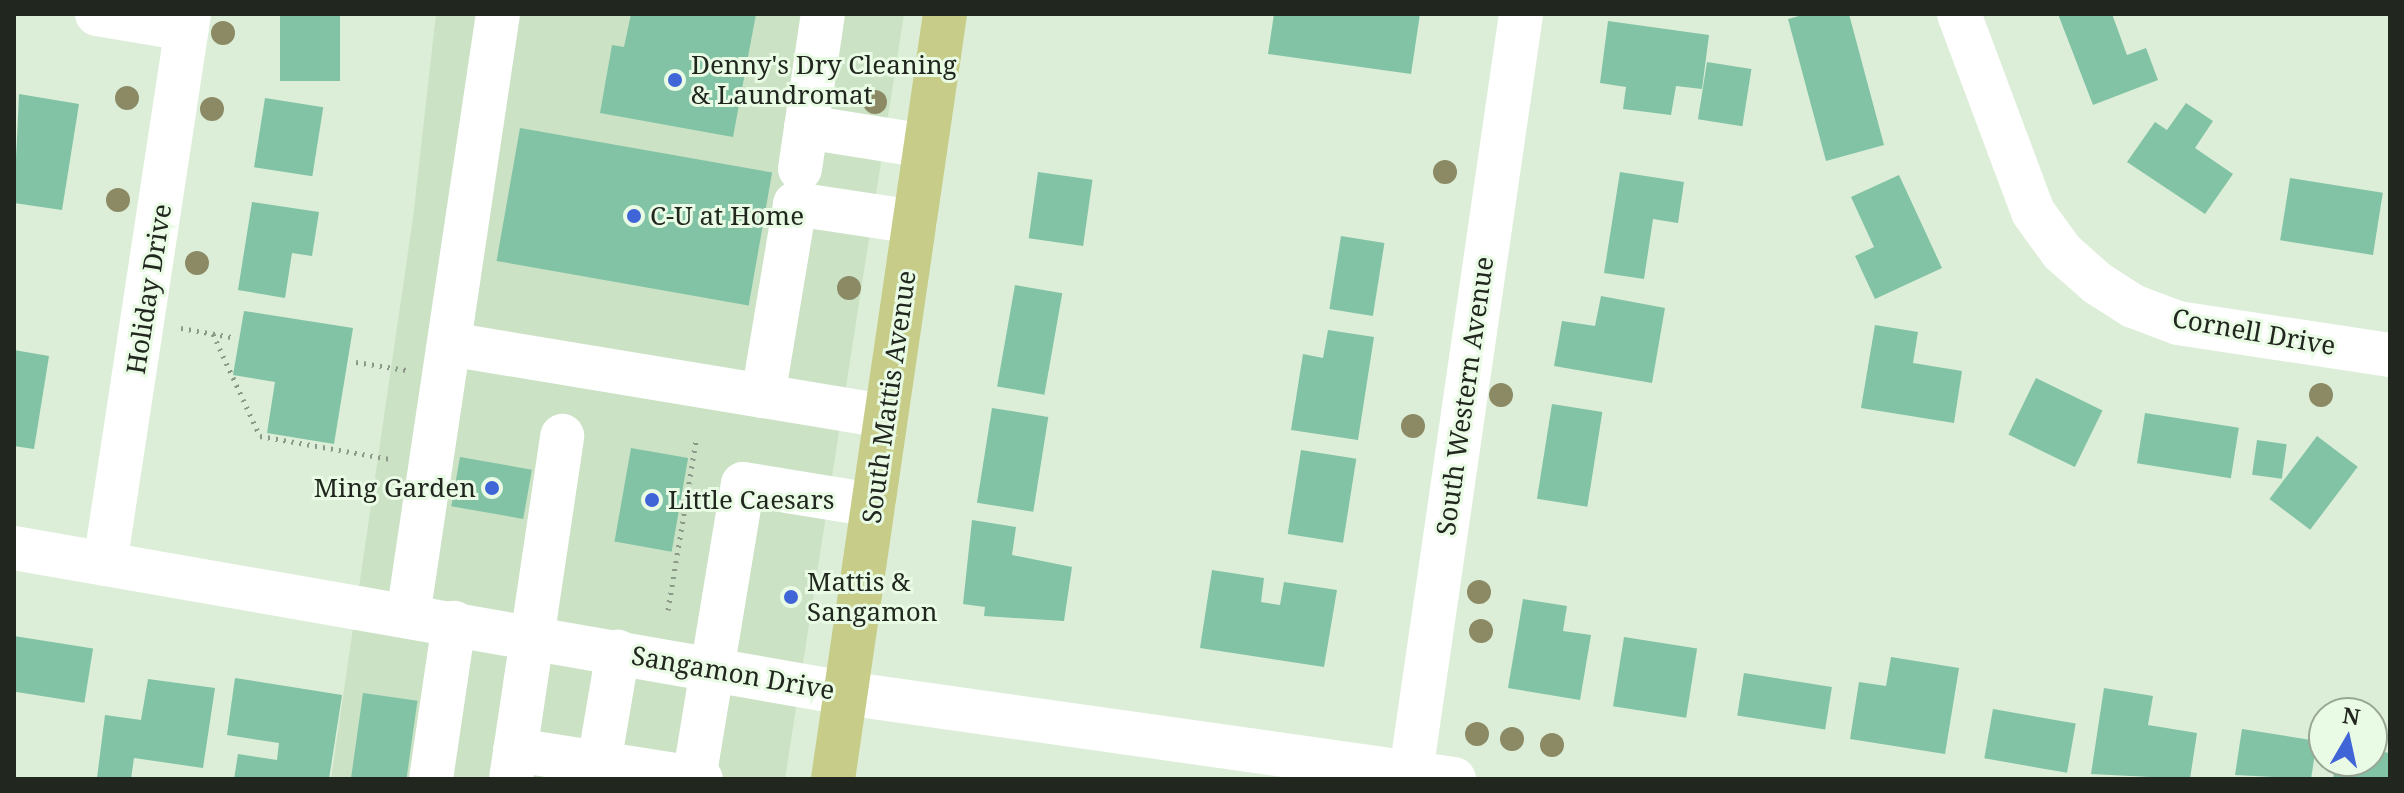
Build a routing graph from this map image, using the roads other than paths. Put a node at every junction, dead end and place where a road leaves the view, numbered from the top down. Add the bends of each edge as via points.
1 (97, 14) edge
2 (498, 14) edge
3 (823, 14) edge
4 (945, 14) edge
5 (1521, 14) edge
6 (1959, 14) edge
7 (188, 22) edge
8 (926, 146) junction
9 (915, 222) junction
10 (449, 344) junction
11 (2390, 355) edge
12 (763, 396) junction
13 (886, 416) junction
14 (562, 436) dead end
15 (873, 505) junction
16 (14, 548) edge
17 (105, 564) junction
18 (408, 616) junction
19 (454, 623) junction
20 (532, 637) junction
21 (618, 652) junction
22 (712, 669) junction
23 (845, 693) junction
24 (599, 763) junction
25 (513, 764) edge
26 (642, 774) edge
27 (1410, 776) edge
28 (694, 778) edge
29 (431, 779) edge
30 (701, 779) edge
31 (833, 779) edge
32 (1454, 779) edge

1 - 7 street
2 - 10 street
3 - 8 street via 803,148
4 - 8 main road, South Mattis Avenue
5 - 27 street, South Western Avenue
6 - 11 street, Cornell Drive via 2033,212 2062,252 2097,283 2133,306 2178,323
7 - 17 street, Holiday Drive
8 - 9 main road, South Mattis Avenue
9 - 12 street via 795,204
9 - 13 main road, South Mattis Avenue
10 - 12 street
10 - 18 street
12 - 13 street
13 - 15 main road, South Mattis Avenue
14 - 20 street
15 - 22 street via 743,484
15 - 23 main road, South Mattis Avenue
16 - 17 street, Sangamon Drive
17 - 18 street, Sangamon Drive
18 - 19 street, Sangamon Drive
19 - 20 street, Sangamon Drive
19 - 29 street
20 - 21 street, Sangamon Drive
20 - 25 street
21 - 22 street, Sangamon Drive
21 - 24 street
22 - 23 street, Sangamon Drive
22 - 28 street
23 - 27 street, Sangamon Drive
23 - 31 main road, South Mattis Avenue
24 - 25 street
24 - 26 street
26 - 28 street
27 - 32 street, Sangamon Drive
28 - 30 street

